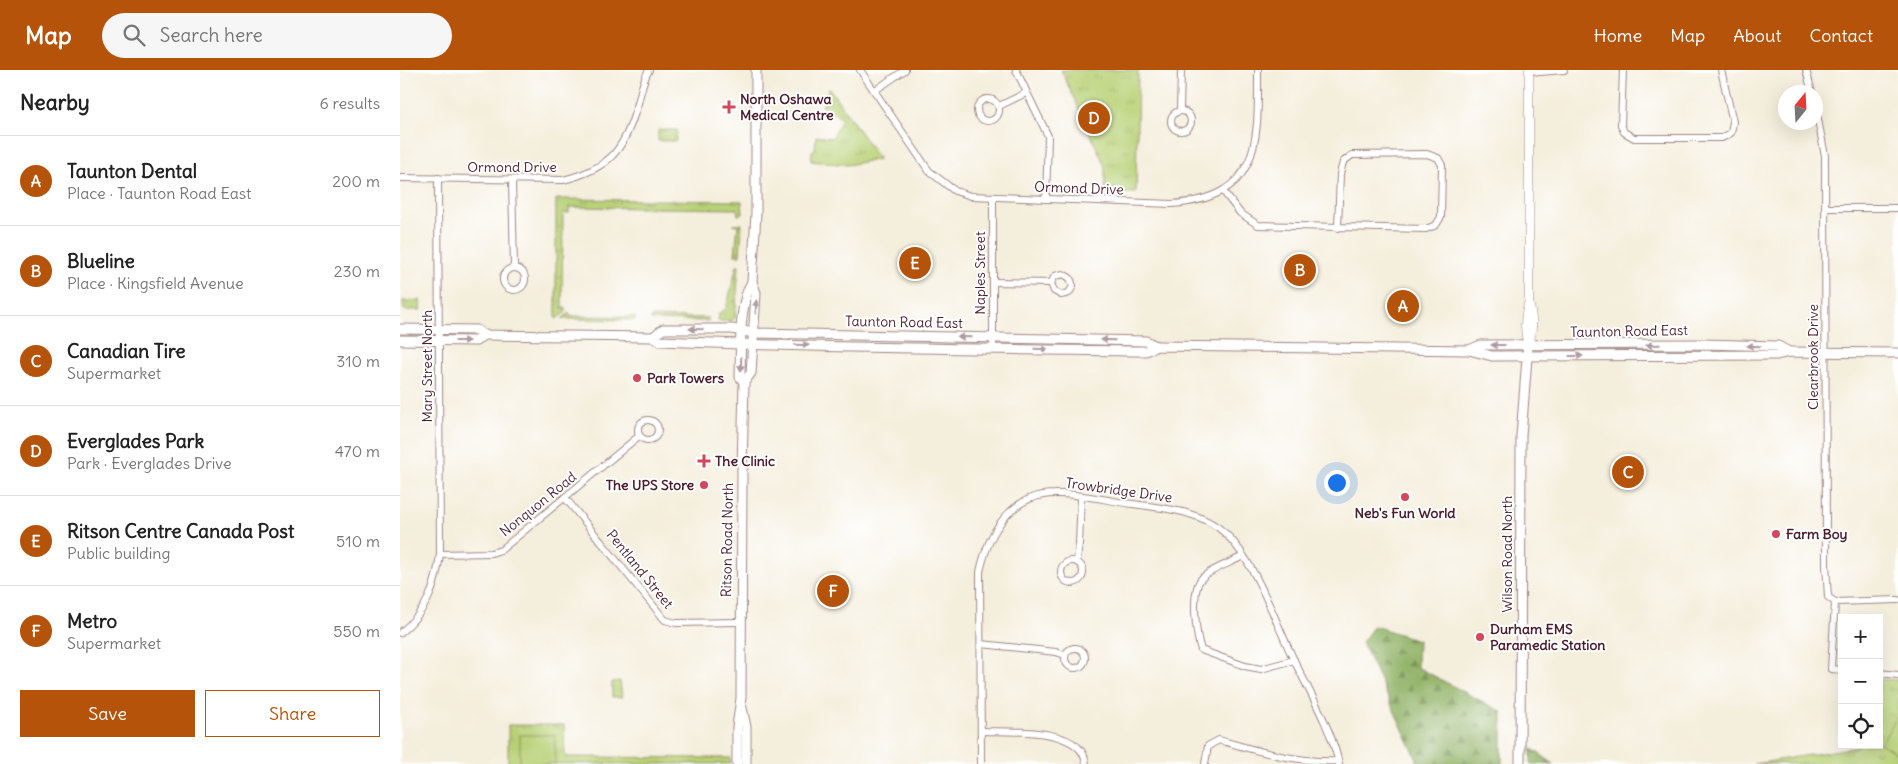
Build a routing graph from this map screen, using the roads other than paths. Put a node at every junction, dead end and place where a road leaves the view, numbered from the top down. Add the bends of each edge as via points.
1 (649, 70) edge
2 (756, 70) edge
3 (860, 70) edge
4 (905, 70) edge
5 (1016, 70) edge
6 (1181, 70) edge
7 (1258, 70) edge
8 (1530, 70) edge
9 (1564, 70) edge
10 (1623, 70) edge
11 (1721, 70) edge
12 (1806, 70) edge
13 (1810, 85) edge
14 (874, 91) junction
15 (1026, 93) junction
16 (998, 106) dead end
17 (1180, 110) dead end
18 (1820, 130) edge
19 (400, 178) edge
20 (438, 178) junction
21 (512, 180) junction
22 (1223, 191) junction
23 (993, 198) junction
24 (1046, 199) junction
25 (1826, 208) junction
26 (1898, 208) edge
27 (1338, 228) junction
28 (514, 268) dead end
29 (752, 282) junction
30 (993, 282) junction
31 (1051, 284) dead end
32 (400, 329) edge
33 (439, 329) junction
34 (743, 331) junction
35 (754, 333) junction
36 (483, 334) junction
37 (653, 337) junction
38 (993, 337) junction
39 (400, 340) edge
40 (439, 340) junction
41 (742, 344) junction
42 (754, 344) junction
43 (1528, 345) junction
44 (1156, 346) junction
45 (992, 349) junction
46 (1469, 350) junction
47 (1789, 352) junction
48 (1825, 352) junction
49 (1898, 353) edge
50 (1528, 356) junction
51 (744, 382) junction
52 (639, 436) dead end
53 (1081, 497) junction
54 (566, 499) junction
55 (440, 554) junction
56 (1243, 556) junction
57 (1076, 560) dead end
58 (1898, 600) edge
59 (1834, 602) junction
60 (740, 622) junction
61 (400, 633) edge
62 (981, 644) junction
63 (1066, 655) dead end
64 (1294, 660) junction
65 (1838, 670) edge
66 (1883, 673) edge
67 (1898, 675) edge
68 (741, 698) junction
69 (981, 731) junction
70 (1339, 762) edge
71 (737, 764) edge
72 (746, 764) edge
73 (980, 764) edge
74 (1086, 764) edge
75 (1205, 764) edge
76 (1520, 764) edge

1 - 21 street, Ormond Drive via 626,136 605,162 588,174 563,180
2 - 29 main road, Ritson Road North via 756,232
3 - 14 street, Ormond Drive
4 - 14 street
5 - 15 street
6 - 17 street
7 - 22 street, Ormond Drive via 1258,124 1254,149 1242,172
8 - 9 street
8 - 43 street, Wilson Road North via 1529,300 1524,335
10 - 11 street via 1621,125 1624,132 1634,138 1722,138 1731,133 1733,122
12 - 13 street
14 - 23 street, Ormond Drive via 929,171 942,183 962,194
15 - 16 street
15 - 24 street via 1048,136
18 - 25 street, Clearbrook Drive via 1825,156
19 - 20 street, Ormond Drive
20 - 21 street, Ormond Drive
20 - 33 street, Mary Street North
21 - 28 street
22 - 24 street, Ormond Drive via 1199,201 1172,204
22 - 27 street via 1240,213 1258,224
23 - 24 street, Ormond Drive
23 - 30 street, Naples Street
25 - 26 street
25 - 48 street, Clearbrook Drive
27 - 27 street via 1426,229 1436,225 1441,217 1442,165 1438,158 1427,154 1352,155 1343,162 1340,174
29 - 34 main road, Ritson Road North via 747,291
35 -> 29 main road, Ritson Road North via 756,293
30 - 31 street
30 - 38 street, Naples Street
32 - 33 main road, Taunton Road East
33 - 36 main road, Taunton Road East via 477,330
33 - 40 street, Mary Street North
34 - 35 main road, Taunton Road East
34 -> 37 main road, Taunton Road East via 663,329
34 - 41 main road, Ritson Road North
38 -> 35 main road, Taunton Road East
35 - 42 main road, Ritson Road North
36 - 37 main road, Taunton Road East
40 -> 36 main road, Taunton Road East via 476,341
37 - 41 main road, Taunton Road East via 660,341
44 -> 38 main road, Taunton Road East via 1146,342
38 - 45 street, Naples Street
39 - 40 main road, Taunton Road East
40 - 55 street, Mary Street North
41 - 42 main road, Taunton Road East
41 -> 51 main road, Ritson Road North via 740,377
42 -> 45 main road, Taunton Road East
42 - 51 main road, Ritson Road North via 751,373
43 -> 46 main road, Taunton Road East via 1481,345
47 -> 43 main road, Taunton Road East via 1778,346
43 - 50 main road, Wilson Road North
45 -> 44 main road, Taunton Road East via 1146,350
44 - 46 main road, Taunton Road East
46 - 50 main road, Taunton Road East via 1485,356
47 - 48 main road, Taunton Road East
50 -> 47 main road, Taunton Road East via 1777,355
48 - 49 main road, Taunton Road East
48 - 59 street, Clearbrook Drive via 1826,565 1828,597
50 - 76 main road, Wilson Road North via 1521,436
51 - 60 main road, Ritson Road North
52 - 54 street, Nonquon Road
53 - 56 street, Trowbridge Drive via 1200,517 1225,533
53 - 57 street
53 - 62 street, Trowbridge Drive via 1053,494 1032,499 1002,518 990,540 980,572
54 - 55 street, Nonquon Road via 497,552
54 - 60 street, Pentland Street via 665,620 676,623
55 - 61 street via 428,602 419,616
56 - 64 street, Trowbridge Drive
56 - 64 street via 1202,578 1196,589 1196,637 1201,650 1221,659 1261,669
58 - 59 street
59 - 65 street via 1831,669
60 - 68 main road, Ritson Road North
62 - 63 street
62 - 69 street, Trowbridge Drive
64 - 70 street, Trowbridge Drive via 1315,701
66 - 67 street
68 - 71 main road, Ritson Road North via 736,727
68 - 72 main road, Ritson Road North via 746,727
69 - 73 street, Trowbridge Drive
69 - 74 street via 1029,732 1070,740 1083,750
70 - 75 street via 1271,755 1219,740 1208,746

